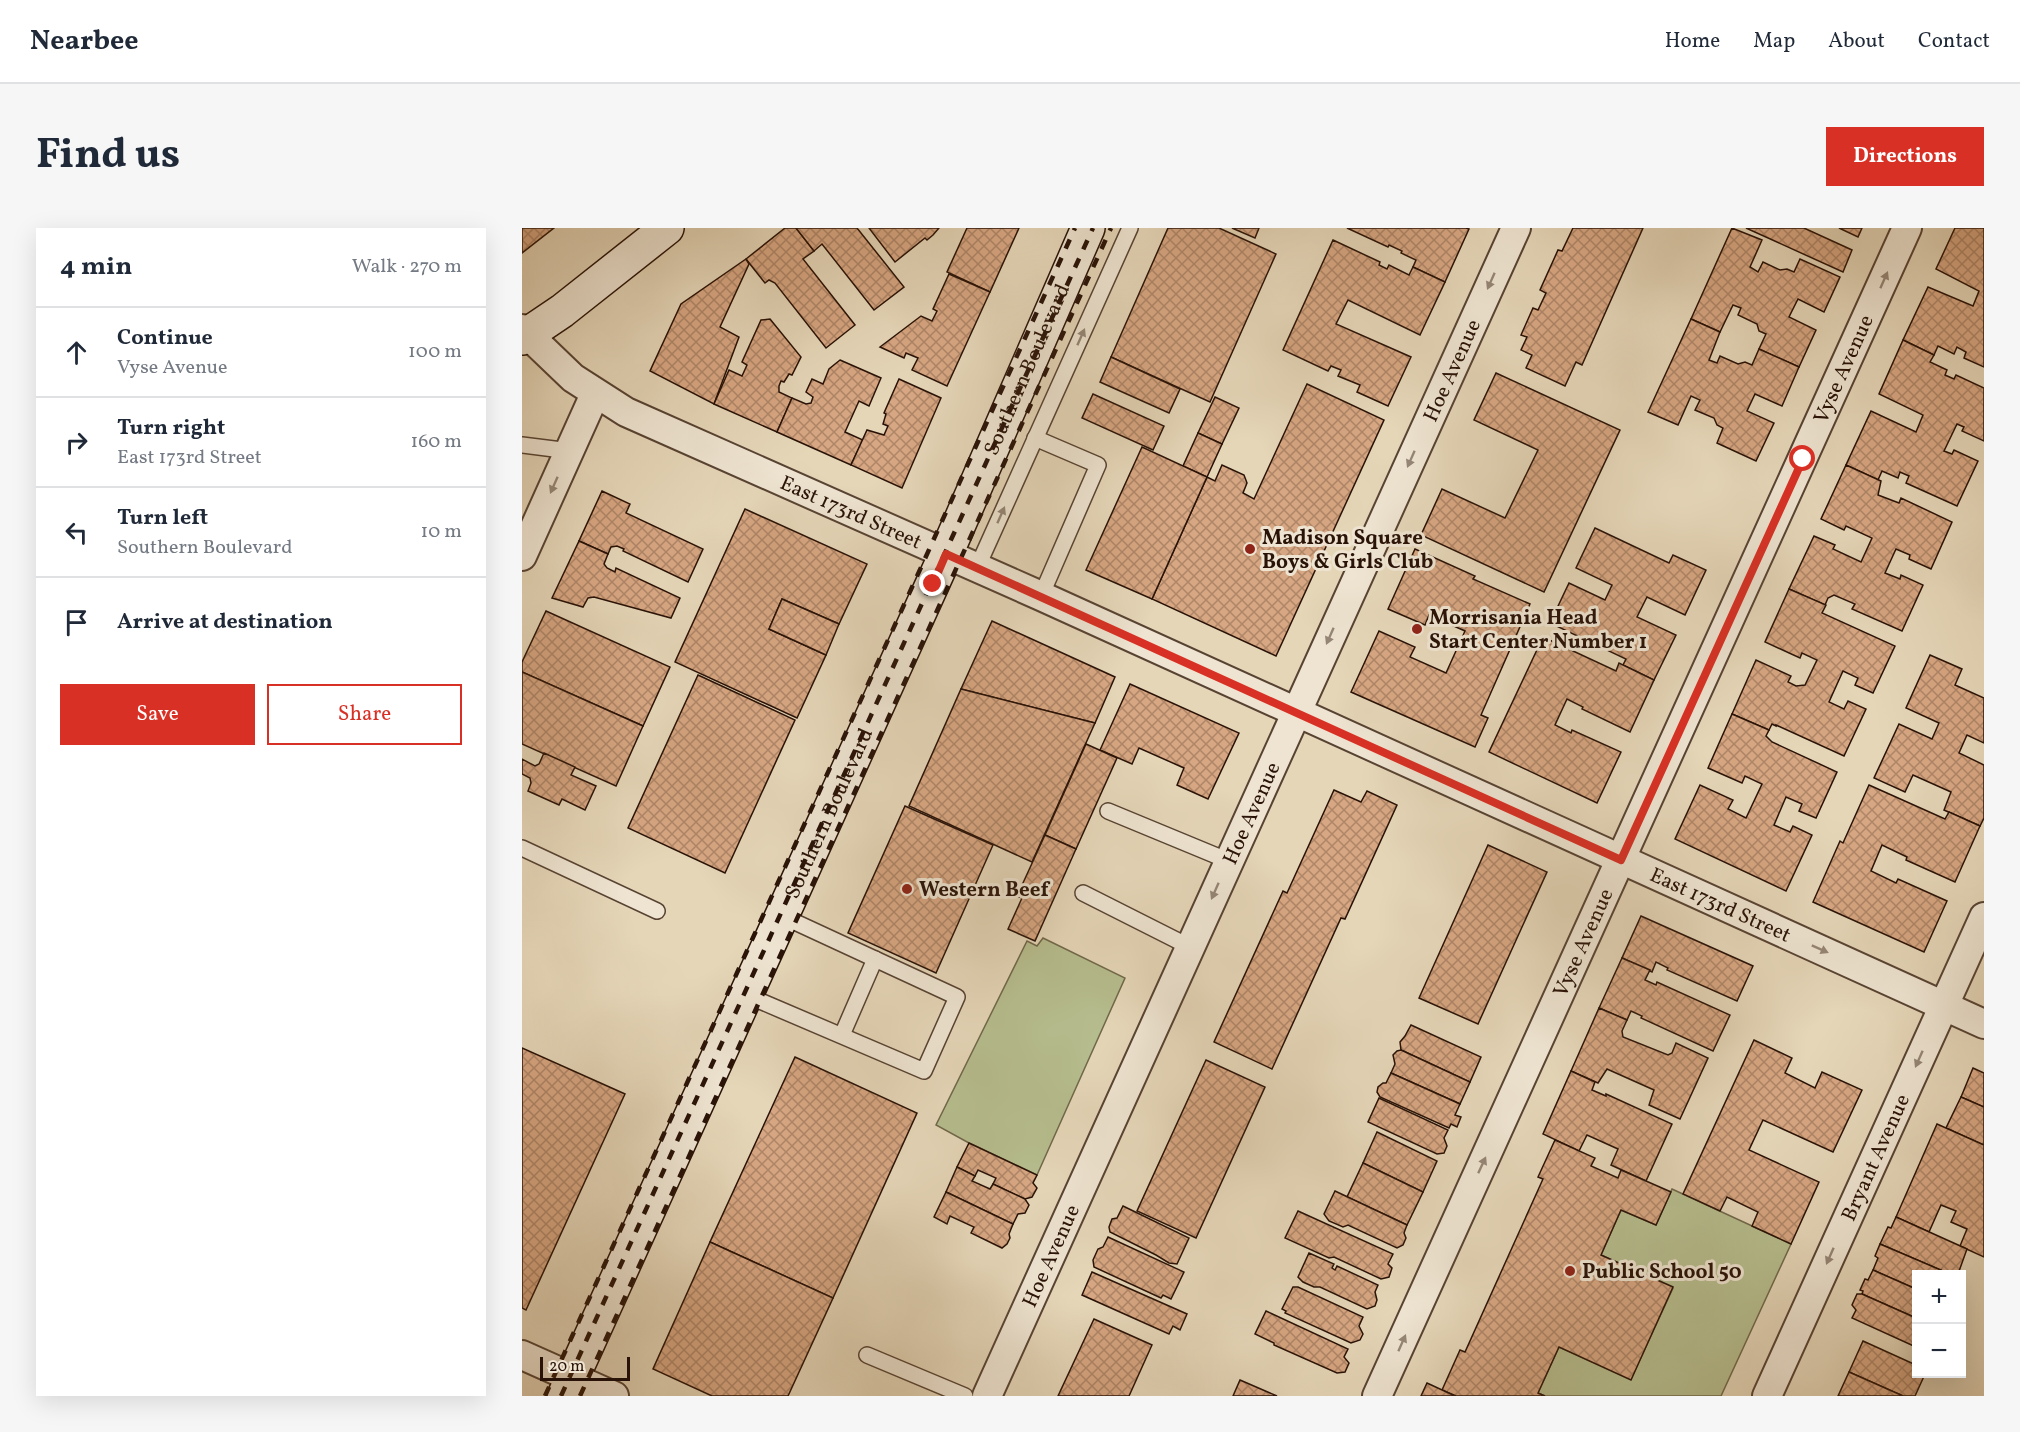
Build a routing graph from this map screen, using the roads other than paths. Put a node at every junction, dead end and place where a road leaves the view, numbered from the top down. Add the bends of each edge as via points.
1 (667, 228) edge
2 (1088, 228) edge
3 (1130, 228) edge
4 (1516, 228) edge
5 (1907, 228) edge
6 (524, 334) edge
7 (595, 394) junction
8 (1035, 438) junction
9 (522, 445) edge
10 (570, 451) junction
11 (946, 554) junction
12 (522, 556) edge
13 (977, 568) junction
14 (1041, 596) junction
15 (1296, 712) junction
16 (1108, 811) dead end
17 (522, 848) edge
18 (1621, 860) junction
19 (1228, 861) junction
20 (1083, 893) dead end
21 (657, 911) dead end
22 (782, 916) junction
23 (1984, 917) edge
24 (1190, 947) junction
25 (875, 959) junction
26 (746, 994) junction
27 (1943, 1006) junction
28 (1984, 1024) edge
29 (842, 1035) junction
30 (522, 1355) edge
31 (867, 1355) dead end
32 (568, 1387) edge
33 (614, 1396) edge
34 (965, 1396) edge
35 (987, 1396) edge
36 (1377, 1396) edge
37 (1767, 1396) edge

1 - 6 main road via 562,311
2 - 11 main road, Southern Boulevard
8 -> 3 lane
4 -> 15 street, Hoe Avenue
18 -> 5 street, Vyse Avenue
6 - 7 street, East 173rd Street
7 - 10 street
7 - 11 street, East 173rd Street via 626,412
13 -> 8 lane
8 - 14 lane via 1098,465
9 - 10 lane
10 -> 12 street
11 - 13 street, East 173rd Street
11 - 22 main road, Southern Boulevard
13 - 14 street, East 173rd Street
14 - 15 street, East 173rd Street
15 - 18 street, East 173rd Street
15 - 19 street, Hoe Avenue
16 - 19 lane
17 - 21 lane
18 -> 27 street, East 173rd Street
36 -> 18 street, Vyse Avenue
19 -> 24 street, Hoe Avenue
20 - 24 lane
22 - 25 lane
22 - 26 main road, Southern Boulevard
23 - 27 street, Bryant Avenue
24 - 35 street, Hoe Avenue
25 - 29 lane
25 - 29 lane via 957,997 924,1071
26 - 29 lane
26 - 32 main road, Southern Boulevard
27 - 28 street, East 173rd Street
27 -> 37 street, Bryant Avenue
30 - 32 street
31 - 34 lane
32 - 33 street

